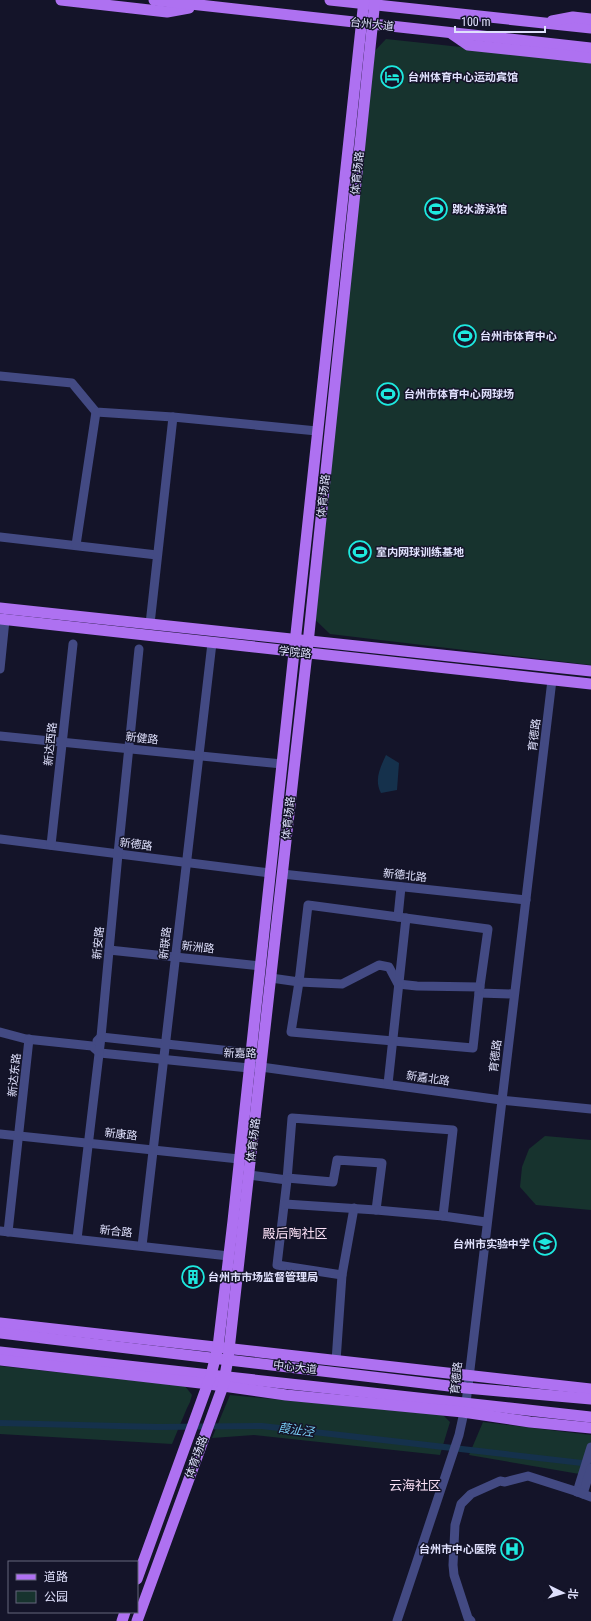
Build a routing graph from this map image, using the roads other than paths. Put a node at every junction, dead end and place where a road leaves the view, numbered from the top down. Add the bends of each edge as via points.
1 (61, 0) edge
2 (154, 0) edge
3 (330, 0) edge
4 (370, 2) edge
5 (202, 6) junction
6 (591, 19) edge
7 (361, 23) junction
8 (541, 23) junction
9 (373, 24) junction
10 (591, 28) edge
11 (450, 33) junction
12 (591, 48) edge
13 (591, 58) edge
14 (0, 376) edge
15 (96, 412) junction
16 (173, 417) junction
17 (317, 431) junction
18 (0, 537) edge
19 (76, 545) junction
20 (158, 555) junction
21 (0, 608) edge
22 (2, 619) edge
23 (150, 624) junction
24 (295, 639) junction
25 (307, 641) junction
26 (212, 643) junction
27 (73, 644) dead end
28 (139, 649) dead end
29 (294, 652) junction
30 (307, 653) junction
31 (0, 669) edge
32 (591, 671) edge
33 (552, 680) junction
34 (591, 684) edge
35 (0, 736) edge
36 (62, 742) junction
37 (128, 749) junction
38 (199, 756) junction
39 (282, 764) junction
40 (0, 839) edge
41 (51, 845) junction
42 (118, 854) junction
43 (186, 862) junction
44 (270, 873) junction
45 (282, 874) junction
46 (401, 887) junction
47 (526, 900) junction
48 (402, 918) junction
49 (109, 950) junction
50 (176, 957) junction
51 (260, 966) junction
52 (271, 978) junction
53 (299, 982) junction
54 (398, 984) junction
55 (480, 990) junction
56 (514, 994) junction
57 (0, 1032) edge
58 (101, 1037) junction
59 (30, 1039) junction
60 (392, 1041) junction
61 (166, 1044) junction
62 (92, 1046) junction
63 (100, 1053) junction
64 (250, 1053) junction
65 (164, 1059) junction
66 (261, 1067) junction
67 (249, 1068) junction
68 (388, 1084) junction
69 (501, 1100) junction
70 (591, 1109) edge
71 (0, 1134) edge
72 (19, 1136) junction
73 (88, 1143) junction
74 (154, 1150) junction
75 (239, 1158) junction
76 (249, 1175) junction
77 (287, 1179) junction
78 (285, 1204) junction
79 (354, 1208) junction
80 (376, 1210) junction
81 (443, 1216) junction
82 (486, 1222) junction
83 (4, 1231) edge
84 (77, 1239) junction
85 (142, 1246) junction
86 (229, 1256) junction
87 (342, 1275) junction
88 (0, 1323) edge
89 (81, 1331) junction
90 (0, 1333) edge
91 (91, 1343) junction
92 (225, 1351) junction
93 (0, 1352) edge
94 (215, 1358) junction
95 (0, 1360) edge
96 (336, 1361) junction
97 (91, 1362) junction
98 (354, 1363) junction
99 (73, 1368) junction
100 (338, 1372) junction
101 (468, 1376) junction
102 (210, 1380) junction
103 (224, 1381) junction
104 (466, 1388) junction
105 (591, 1389) edge
106 (352, 1391) junction
107 (591, 1399) edge
108 (333, 1400) junction
109 (464, 1408) junction
110 (591, 1419) edge
111 (590, 1449) edge
112 (587, 1474) edge
113 (584, 1494) edge
114 (138, 1576) edge
115 (137, 1621) edge
116 (397, 1621) edge
117 (471, 1621) edge

1 - 5 main road via 167,12
2 - 5 main road, 台州大道
3 - 4 main road, 台州大道
4 - 7 main road
4 - 8 main road, 台州大道
4 - 9 main road, 体育场路
5 - 7 main road, 台州大道
6 - 8 main road via 573,17
7 - 9 main road, 台州大道
7 - 17 main road
8 - 10 main road, 台州大道
9 - 11 main road, 台州大道
9 - 25 main road, 体育场路
11 - 12 main road, 台州大道
11 - 13 main road via 468,45
14 - 15 street via 72,383
15 - 16 street
15 - 19 street
16 - 17 street
16 - 20 street
17 - 24 main road
18 - 19 street
19 - 20 street
20 - 23 street
21 - 23 main road, 学院路
22 - 26 main road, 学院路
22 - 31 street
23 - 24 main road, 学院路
24 - 25 main road, 学院路
24 - 29 main road
25 - 30 main road, 体育场路
25 - 32 main road, 学院路
26 - 29 main road, 学院路
26 - 38 street, 新联路
27 - 36 street, 新达西路
28 - 37 street, 新安路
29 - 30 main road, 学院路
29 - 39 main road
30 - 33 main road, 学院路
30 - 45 main road, 体育场路
33 - 34 main road, 学院路
33 - 47 street, 育德路
35 - 36 street, 新健路
36 - 37 street, 新健路
36 - 41 street, 新达西路
37 - 38 street, 新健路
37 - 42 street, 新安路
38 - 39 street, 新健路
38 - 43 street, 新联路
39 - 44 main road
40 - 41 street, 新德路
41 - 42 street, 新德路
42 - 43 street, 新德路
42 - 49 street, 新安路
43 - 44 street, 新德路
43 - 50 street, 新联路
44 - 51 main road
45 - 46 street, 新德北路
45 - 52 main road, 体育场路
46 - 47 street, 新德北路
46 - 48 street
47 - 56 street, 育德路
48 - 53 street via 308,905
48 - 54 street
48 - 55 street via 488,929
49 - 50 street, 新洲路
49 - 58 street, 新安路
50 - 51 street, 新洲路
50 - 61 street, 新联路
51 - 64 main road
52 - 53 street
52 - 66 main road, 体育场路
53 - 54 street via 342,984 379,965 389,967
53 - 60 street via 291,1032
54 - 55 street
54 - 60 street
55 - 56 street
55 - 60 street via 473,1048
56 - 69 street, 育德路
57 - 59 street
58 - 61 street, 新嘉路
58 - 62 street
58 - 63 street, 新安路
59 - 62 street
59 - 72 street, 新达东路
60 - 68 street
61 - 64 street, 新嘉路
61 - 65 street, 新联路
62 - 63 street
63 - 65 street, 新嘉路
63 - 73 street, 新安路
64 - 66 street, 新嘉路
64 - 67 main road
65 - 67 street, 新嘉路
65 - 74 street, 新联路
66 - 67 street, 新嘉路
66 - 68 street, 新嘉北路
66 - 76 main road, 体育场路
67 - 75 main road
68 - 69 street, 新嘉北路
69 - 70 street, 新嘉北路
69 - 82 street, 育德路
71 - 72 street, 新康路
72 - 73 street, 新康路
72 - 83 street, 新达东路
73 - 74 street, 新康路
73 - 84 street, 新安路
74 - 75 street, 新康路
74 - 85 street, 新联路
75 - 86 main road
76 - 77 street
76 - 92 main road, 体育场路
77 - 78 street
77 - 80 street via 333,1182 336,1160 382,1162
77 - 81 street via 292,1118 453,1130
78 - 79 street
78 - 87 street via 277,1265
79 - 80 street
79 - 87 street
80 - 81 street
81 - 82 street
82 - 101 street, 育德路
83 - 84 street, 新合路
84 - 85 street, 新合路
85 - 86 street, 新合路
86 - 92 main road
87 - 96 street
88 - 89 main road
89 - 91 main road
89 - 92 main road
90 - 91 main road
91 - 94 main road
92 - 94 main road
92 - 96 main road
92 - 100 main road, 中心大道
92 - 103 main road, 体育场路
93 - 97 main road, 中心大道
94 - 102 main road
95 - 99 main road
96 - 98 main road
97 - 99 main road
97 - 102 main road, 中心大道
98 - 100 main road
98 - 101 main road
99 - 102 main road via 103,1373
100 - 104 main road, 中心大道
101 - 104 street, 育德路
101 - 105 main road
102 - 103 main road, 中心大道
102 - 114 main road
103 - 106 main road, 中心大道
103 - 108 main road via 286,1395
103 - 115 main road, 体育场路
104 - 107 main road, 中心大道
104 - 109 street, 育德路
106 - 108 main road
106 - 109 main road, 中心大道
108 - 109 main road
109 - 110 main road via 530,1422
109 - 116 street, 育德路 via 459,1435
111 - 112 street
112 - 113 street
113 - 117 street via 528,1476 500,1481 471,1494 461,1504 455,1525 453,1565 454,1575

